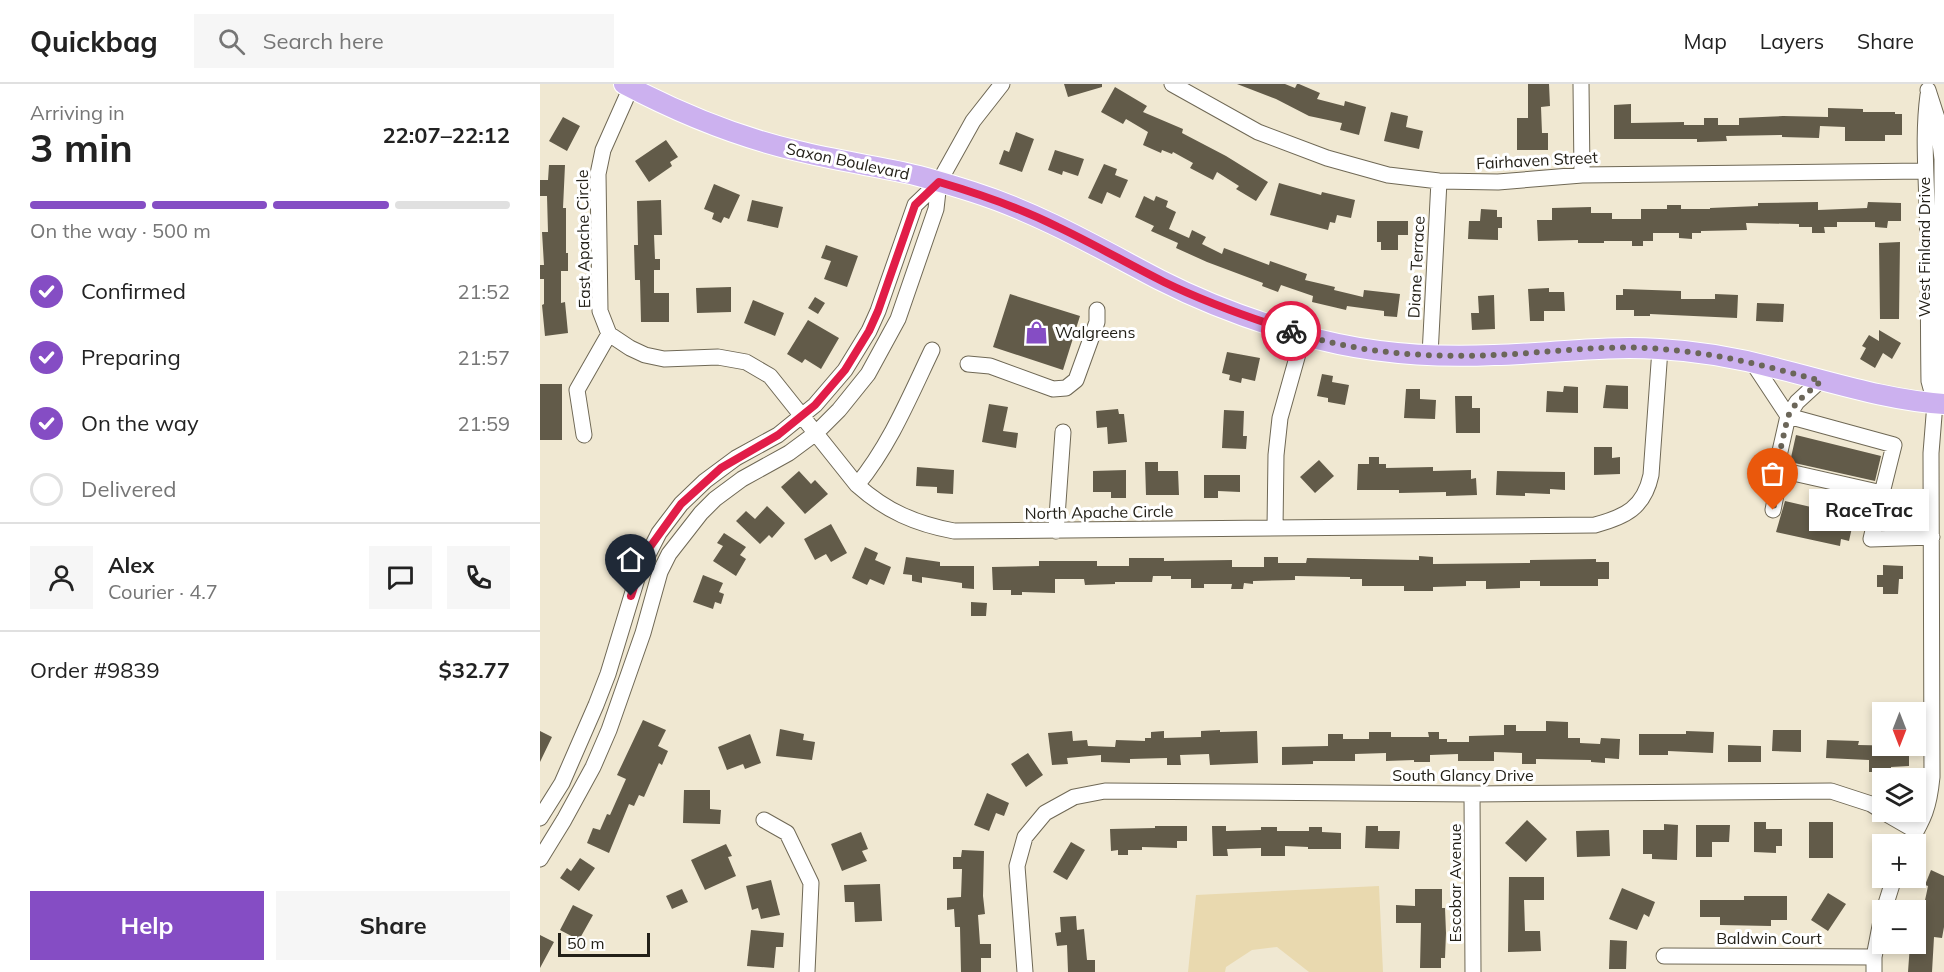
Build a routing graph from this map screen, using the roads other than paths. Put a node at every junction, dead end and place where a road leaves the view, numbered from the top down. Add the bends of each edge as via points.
1 (1002, 84) edge
2 (1172, 84) edge
3 (1581, 84) edge
4 (627, 86) edge
5 (1928, 87) edge
6 (1943, 159) edge
7 (1924, 171) junction
8 (1582, 175) junction
9 (1439, 181) junction
10 (939, 182) junction
11 (1943, 300) edge
12 (1097, 310) dead end
13 (609, 334) junction
14 (1303, 336) junction
15 (1660, 349) junction
16 (932, 350) dead end
17 (1430, 355) junction
18 (1753, 363) junction
19 (968, 364) dead end
20 (1821, 381) junction
21 (1939, 404) edge
22 (801, 415) junction
23 (1788, 416) junction
24 (1064, 432) dead end
25 (816, 433) junction
26 (584, 435) dead end
27 (1781, 470) junction
28 (857, 485) junction
29 (1882, 493) junction
30 (1773, 510) dead end
31 (1275, 528) junction
32 (1056, 531) junction
33 (1932, 537) junction
34 (1472, 794) junction
35 (1872, 805) edge
36 (540, 819) edge
37 (764, 820) dead end
38 (1895, 822) edge
39 (1909, 834) edge
40 (1915, 834) edge
41 (540, 859) edge
42 (1664, 956) dead end
43 (1874, 964) edge
44 (807, 972) edge
45 (1025, 972) edge
46 (1473, 972) edge

1 - 10 street via 973,121
2 - 9 street, Fairhaven Street via 1258,132 1327,158 1388,175
3 - 8 street
4 - 10 main road, Saxon Boulevard via 668,107 752,139
4 - 13 street, East Apache Circle via 598,174 600,311
5 - 6 street, West Finland Drive
5 - 7 street, West Finland Drive
6 - 7 street
6 - 11 street, West Finland Drive
7 - 8 street, Fairhaven Street
7 - 21 street, West Finland Drive via 1929,381
8 - 9 street, Fairhaven Street via 1498,182
9 - 17 street, Diane Terrace
10 - 14 main road, Saxon Boulevard via 1006,204 1229,311
10 - 22 street via 915,205 878,311 857,352 815,405
10 - 25 street via 936,209 898,319 868,374
11 - 21 street, West Finland Drive
12 - 19 street via 1097,322 1076,380 1066,388 1053,389 990,366
13 - 22 street, North Apache Circle via 645,356 718,357 746,362 770,376
13 - 26 street via 577,390
14 - 17 main road, Saxon Boulevard via 1378,351
14 - 31 street via 1280,418
15 - 17 main road, Saxon Boulevard
15 - 18 main road, Saxon Boulevard
15 - 31 street, North Apache Circle via 1652,475 1636,507 1617,519 1595,525
16 - 28 street via 874,466
18 - 20 main road, Saxon Boulevard
18 - 23 street
20 - 21 main road, Saxon Boulevard
20 - 23 street via 1797,402
21 - 33 street, West Finland Drive via 1931,453
22 - 25 street, North Apache Circle
22 - 36 street via 778,435 705,481 659,533 639,572 596,705 562,783
23 - 27 street via 1776,469
23 - 29 street via 1894,445
24 - 32 street
25 - 28 street, North Apache Circle
25 - 41 street via 715,499 669,554 609,730 570,810
27 - 29 street
27 - 30 street
28 - 32 street, North Apache Circle via 902,517 930,527 954,531
29 - 33 street via 1871,539
31 - 32 street, North Apache Circle
33 - 40 street, West Finland Drive via 1932,777 1930,802
34 - 35 street, South Glancy Drive via 1831,791
34 - 45 street, South Glancy Drive via 1106,791 1074,797 1045,813 1025,837 1017,866
34 - 46 street, Escobar Avenue
37 - 44 street via 787,833 811,883
38 - 39 street, South Glancy Drive
42 - 43 street, Baldwin Court

